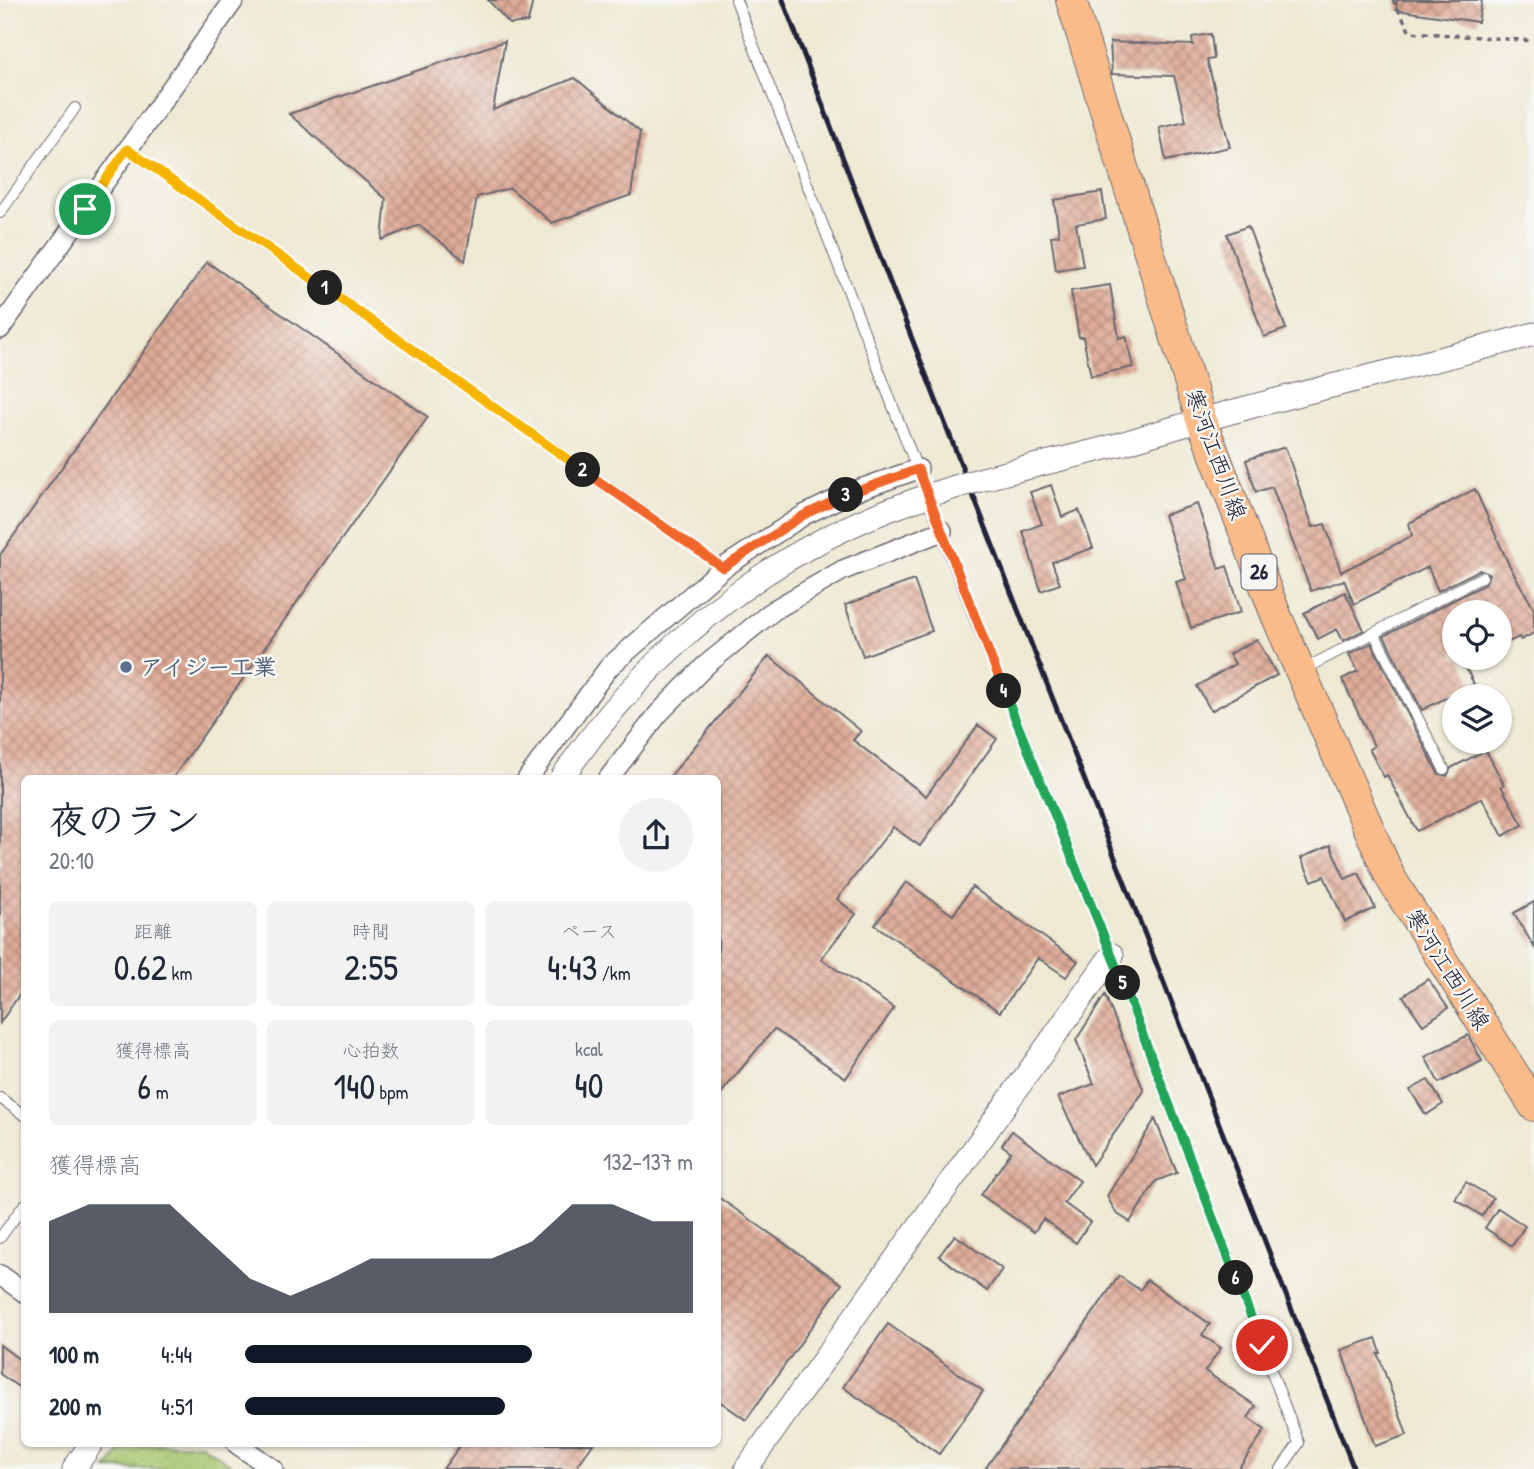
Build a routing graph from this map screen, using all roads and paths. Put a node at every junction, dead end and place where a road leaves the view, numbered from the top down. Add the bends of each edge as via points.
1 (234, 0) edge
2 (736, 0) edge
3 (1071, 0) edge
4 (1393, 0) edge
5 (1534, 41) edge
6 (75, 108) dead end
7 (127, 149) junction
8 (0, 213) edge
9 (0, 328) edge
10 (1534, 334) edge
11 (1201, 419) junction
12 (918, 469) junction
13 (942, 531) junction
14 (723, 568) junction
15 (1482, 578) dead end
16 (1374, 633) junction
17 (1300, 671) junction
18 (1444, 769) dead end
19 (530, 775) edge
20 (564, 775) edge
21 (611, 775) edge
22 (1112, 955) junction
23 (0, 1098) edge
24 (1534, 1106) edge
25 (21, 1113) edge
26 (21, 1209) edge
27 (0, 1238) edge
28 (0, 1275) edge
29 (21, 1290) edge
30 (90, 1447) edge
31 (241, 1447) edge
32 (74, 1469) edge
33 (273, 1469) edge
34 (746, 1469) edge
35 (1281, 1469) edge

1 - 7 street
2 - 12 lane
3 - 11 main road, 寒河江西川線 / 26
4 - 5 path via 1410,32
6 - 8 lane
7 - 9 street
7 - 14 lane
10 - 11 street
11 - 17 main road, 寒河江西川線 / 26
11 - 20 street, bridge via 910,502 766,571 695,624 638,678
12 - 13 lane
12 - 14 street via 804,515
13 - 21 street via 843,570 774,610 706,665 659,712
13 - 22 lane
14 - 19 street via 609,667
15 - 16 lane
16 - 17 lane
16 - 18 lane
17 - 24 main road, 寒河江西川線 / 26 via 1390,877
22 - 34 street
22 - 35 lane via 1299,1443
23 - 25 lane
26 - 27 lane
28 - 29 street
30 - 32 street
31 - 33 street

